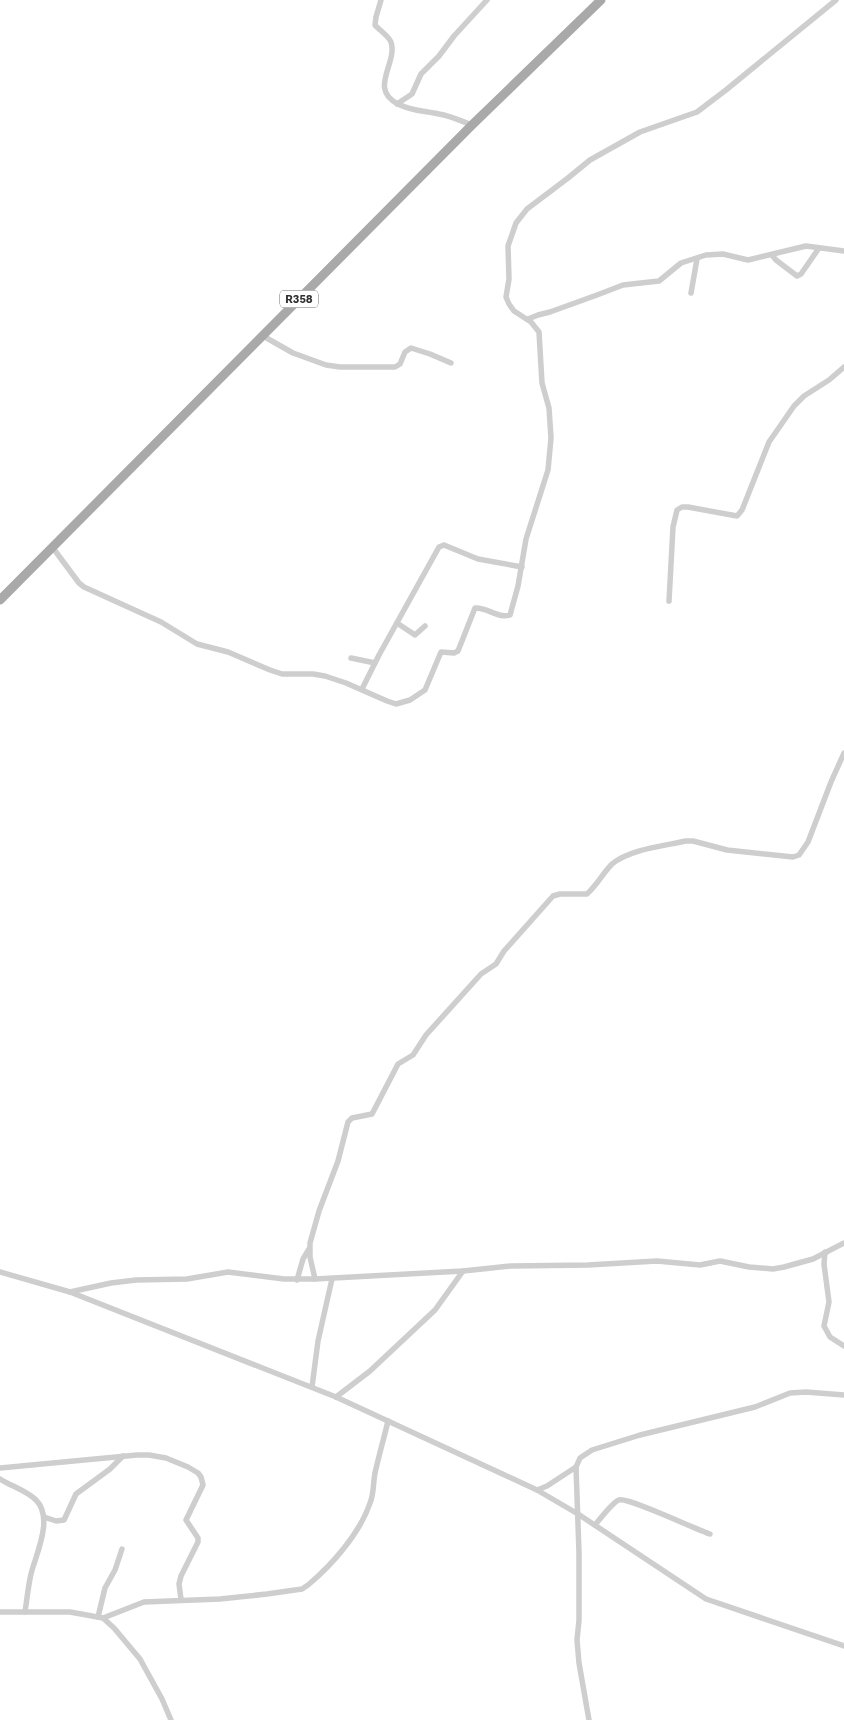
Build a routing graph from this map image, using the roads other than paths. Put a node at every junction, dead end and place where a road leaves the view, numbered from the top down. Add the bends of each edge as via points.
1 (382, 0) edge
2 (487, 0) edge
3 (601, 0) edge
4 (836, 0) edge
5 (397, 104) junction
6 (472, 125) junction
7 (819, 248) junction
8 (844, 251) edge
9 (772, 254) junction
10 (697, 258) junction
11 (691, 293) dead end
12 (528, 319) junction
13 (263, 336) junction
14 (451, 363) dead end
15 (844, 367) edge
16 (53, 548) junction
17 (522, 567) junction
18 (0, 600) edge
19 (668, 601) dead end
20 (397, 623) junction
21 (425, 626) dead end
22 (351, 658) dead end
23 (375, 663) junction
24 (362, 689) junction
25 (844, 753) edge
26 (844, 1243) edge
27 (309, 1249) junction
28 (825, 1252) junction
29 (463, 1271) junction
30 (0, 1272) edge
31 (332, 1278) junction
32 (297, 1280) junction
33 (315, 1280) junction
34 (70, 1292) junction
35 (844, 1346) edge
36 (312, 1387) junction
37 (844, 1395) edge
38 (336, 1397) junction
39 (388, 1421) junction
40 (123, 1456) junction
41 (576, 1467) junction
42 (0, 1468) edge
43 (0, 1479) edge
44 (537, 1490) junction
45 (578, 1514) junction
46 (44, 1517) junction
47 (595, 1525) junction
48 (710, 1534) dead end
49 (122, 1549) dead end
50 (181, 1600) junction
51 (0, 1612) edge
52 (25, 1612) junction
53 (101, 1617) junction
54 (844, 1646) edge
55 (171, 1720) edge
56 (589, 1720) edge

1 - 5 street via 375,25 391,45 384,87
2 - 5 street via 421,74 412,94
3 - 6 main road, R358
4 - 12 street via 696,112 627,138 583,164 527,209 509,240 506,294 510,307
5 - 6 street
6 - 13 main road, R358
7 - 8 street
7 - 9 street via 806,246
7 - 9 street via 798,276 781,265
9 - 10 street via 748,260 723,254
10 - 11 street
10 - 12 street via 681,263 660,281 623,285
12 - 17 street via 539,332 542,383 549,408 551,438 548,470 526,539
13 - 14 street via 294,353 331,366 395,367 411,348
13 - 16 main road, R358
15 - 19 street via 794,406 772,437 737,516 688,507 677,510
16 - 18 main road, R358
16 - 24 street via 84,587 161,622 197,644 228,652 282,674 313,674
17 - 20 street via 478,560 442,545
17 - 24 street via 510,614 500,615 476,608 458,651 440,653 421,693 398,704
20 - 21 street via 415,635
20 - 23 street
22 - 23 street
23 - 24 street
25 - 27 street via 800,856 728,850 686,841 623,857 587,894 554,896 496,964 481,974 426,1035 413,1055 398,1064 372,1114 352,1118 348,1122
26 - 28 street
27 - 32 street
27 - 33 street
28 - 29 street via 812,1259 774,1269 720,1261 700,1265 657,1261 511,1266
28 - 35 street via 829,1302 824,1326 830,1337
29 - 31 street
29 - 38 street via 435,1310 370,1371
30 - 34 street
31 - 33 street
31 - 36 street
32 - 33 street
32 - 34 street via 228,1272 187,1279 110,1283
34 - 36 street
36 - 38 street
37 - 41 street via 790,1393 755,1407 599,1448 583,1455
38 - 39 street
39 - 44 street
39 - 50 street via 368,1510 344,1547 315,1579 302,1589 286,1592
40 - 42 street
40 - 46 street via 76,1494 64,1520
40 - 50 street via 166,1458 202,1477 203,1485 186,1520 198,1542 181,1576
41 - 44 street
41 - 45 street
43 - 46 street via 37,1500
44 - 45 street
45 - 47 street
45 - 56 street via 578,1646
46 - 52 street
47 - 48 street via 621,1500
47 - 54 street via 706,1599
49 - 53 street via 105,1588
50 - 53 street via 144,1602
51 - 52 street
52 - 53 street via 70,1612
53 - 55 street via 140,1658

